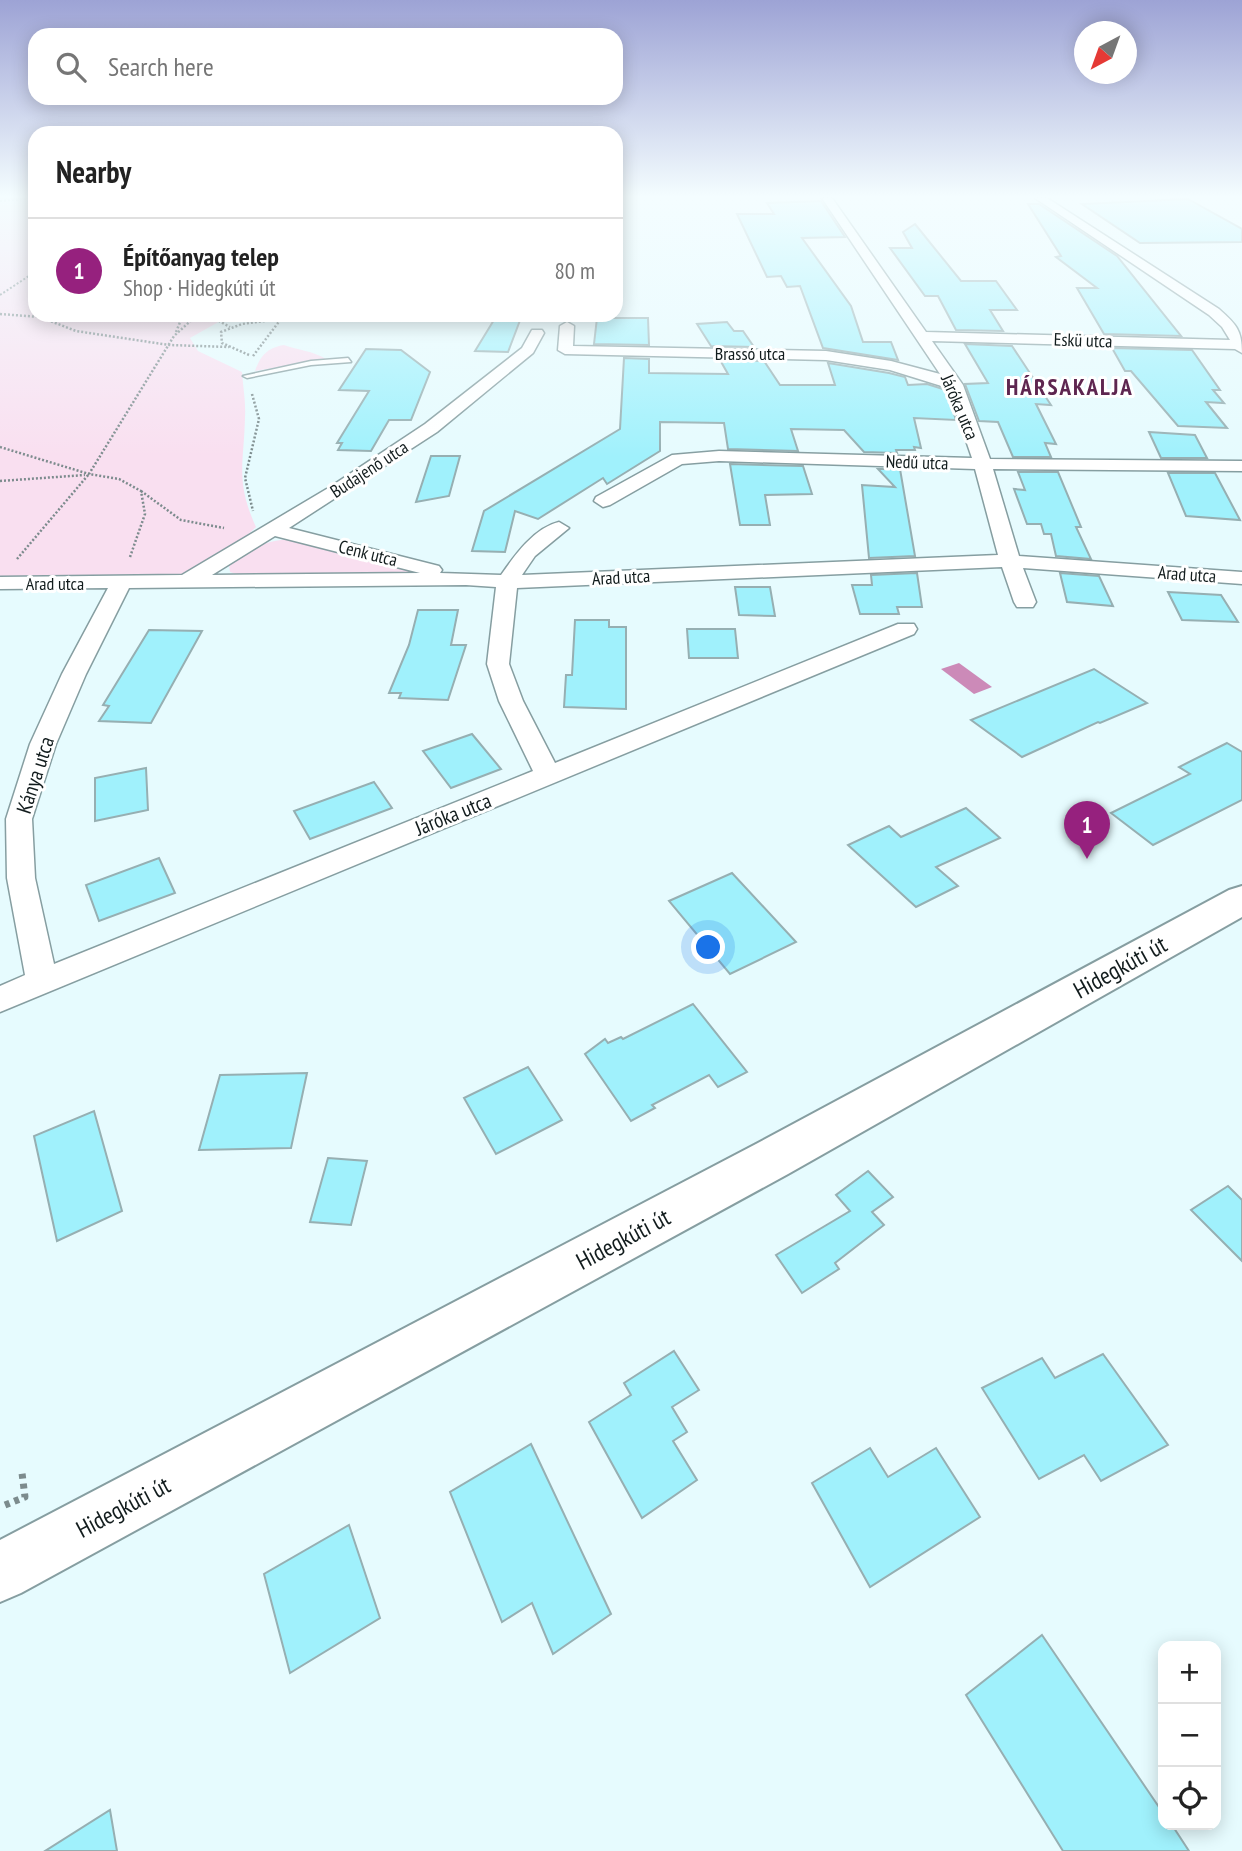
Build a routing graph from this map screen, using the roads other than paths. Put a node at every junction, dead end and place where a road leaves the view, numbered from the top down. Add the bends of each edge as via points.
1 (888, 284) edge
2 (1172, 284) edge
3 (567, 326) dead end
4 (537, 333) dead end
5 (924, 336) junction
6 (1241, 346) edge
7 (348, 360) dead end
8 (247, 376) road end
9 (955, 385) junction
10 (983, 464) junction
11 (1242, 466) edge
12 (603, 501) dead end
13 (559, 527) dead end
14 (270, 529) junction
15 (1010, 561) junction
16 (1242, 578) edge
17 (466, 579) junction
18 (506, 582) junction
19 (0, 583) edge
20 (121, 583) junction
21 (183, 583) junction
22 (1026, 602) dead end
23 (906, 629) dead end
24 (548, 775) junction
25 (1242, 900) edge
26 (42, 982) junction
27 (0, 999) edge
28 (0, 1572) edge

1 - 5 street, Járóka utca
2 - 6 street via 1214,312
3 - 9 street, Brassó utca via 565,350 862,358 919,370
4 - 14 street, Budajenő utca via 528,350 431,428
5 - 6 street, Eskü utca
5 - 9 street, Járóka utca
7 - 8 lane
9 - 10 street, Járóka utca
10 - 11 street, Nedű utca
10 - 12 street, Nedű utca via 678,458
10 - 15 street, Járóka utca
13 - 18 street via 528,552
14 - 17 street, Cenk utca
14 - 21 street, Budajenő utca
15 - 16 street, Arad utca
15 - 18 street, Arad utca
15 - 22 street, Járóka utca
17 - 18 street, Arad utca
17 - 21 street, Arad utca
18 - 24 street via 498,664
19 - 20 street, Arad utca
20 - 21 street, Arad utca
20 - 26 street, Kánya utca via 48,733 19,818 21,878
23 - 24 street, Járóka utca
24 - 26 street, Járóka utca
25 - 28 main road, Hidegkúti út via 772,1159
26 - 27 street, Járóka utca

